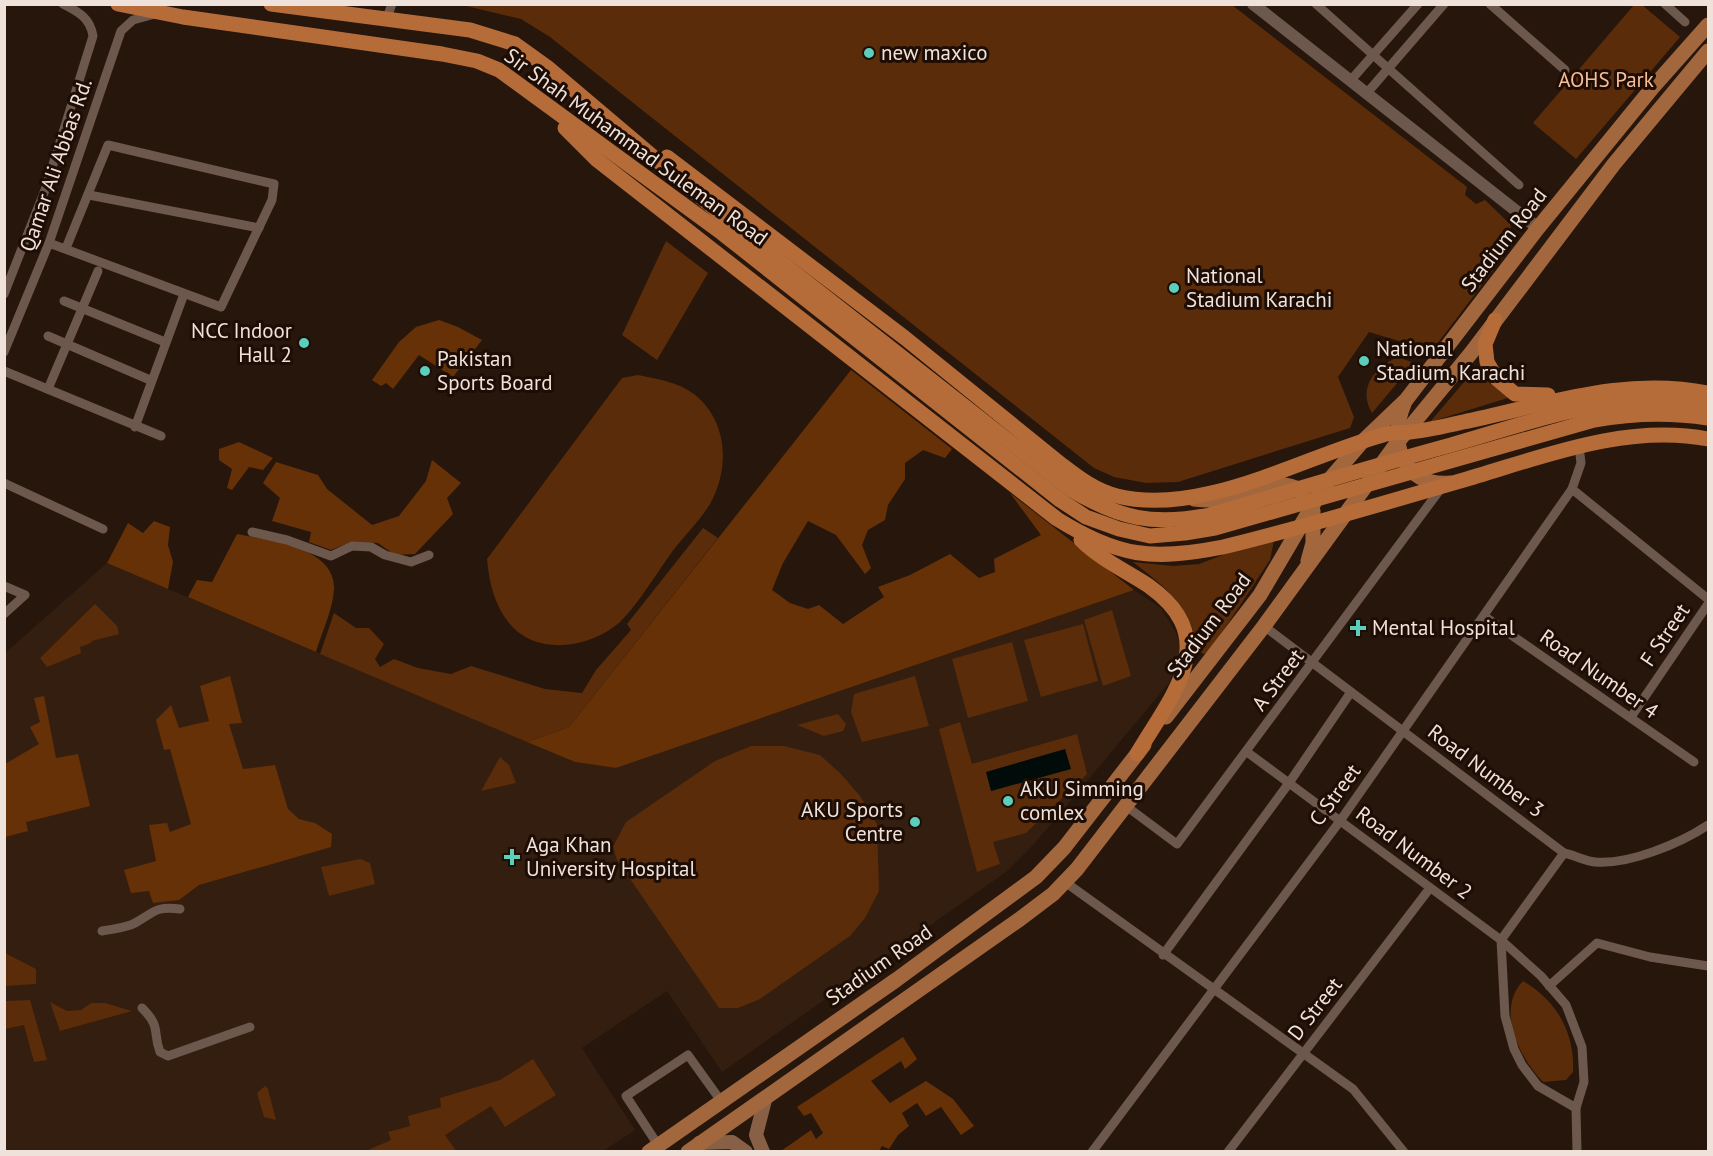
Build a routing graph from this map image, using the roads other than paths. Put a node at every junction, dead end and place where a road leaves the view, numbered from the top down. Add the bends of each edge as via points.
1 (63, 4) edge
2 (118, 4) edge
3 (271, 4) edge
4 (392, 4) edge
5 (1252, 4) edge
6 (1316, 4) edge
7 (1418, 4) edge
8 (1444, 4) edge
9 (1490, 4) edge
10 (1665, 4) edge
11 (161, 13) junction
12 (386, 20) junction
13 (1685, 22) dead end
14 (1708, 26) edge
15 (1708, 51) edge
16 (1374, 53) junction
17 (1388, 66) junction
18 (547, 67) junction
19 (1565, 70) dead end
20 (1351, 80) junction
21 (527, 91) junction
22 (1367, 93) junction
23 (1518, 185) dead end
24 (45, 189) junction
25 (66, 195) junction
26 (89, 195) junction
27 (259, 228) junction
28 (1538, 228) junction
29 (50, 243) junction
30 (66, 248) junction
31 (98, 271) dead end
32 (4, 294) edge
33 (184, 294) junction
34 (64, 301) dead end
35 (81, 309) junction
36 (1495, 320) junction
37 (48, 336) dead end
38 (165, 342) junction
39 (67, 344) junction
40 (4, 352) edge
41 (4, 371) edge
42 (918, 378) junction
43 (150, 380) junction
44 (48, 389) junction
45 (1594, 391) junction
46 (1708, 393) edge
47 (1406, 400) junction
48 (1708, 406) edge
49 (1611, 410) junction
50 (1708, 418) edge
51 (135, 427) junction
52 (161, 436) dead end
53 (1400, 436) junction
54 (1708, 441) edge
55 (1361, 443) junction
56 (1579, 446) junction
57 (4, 483) edge
58 (1450, 484) junction
59 (1572, 489) junction
60 (1182, 499) junction
61 (1313, 506) junction
62 (1346, 513) junction
63 (1062, 523) junction
64 (1307, 524) junction
65 (103, 529) dead end
66 (252, 532) dead end
67 (429, 555) dead end
68 (1306, 569) junction
69 (4, 586) edge
70 (1708, 599) edge
71 (1708, 604) edge
72 (4, 614) edge
73 (1484, 616) junction
74 (1264, 626) junction
75 (1314, 663) junction
76 (1350, 692) junction
77 (1631, 717) junction
78 (1403, 730) junction
79 (1247, 752) junction
80 (1137, 754) junction
81 (1694, 762) dead end
82 (1289, 783) junction
83 (1126, 806) junction
84 (1340, 820) junction
85 (1708, 825) edge
86 (1564, 852) junction
87 (1065, 882) junction
88 (1430, 888) junction
89 (180, 909) dead end
90 (102, 931) dead end
91 (1501, 940) junction
92 (1163, 955) junction
93 (1708, 966) edge
94 (1549, 986) junction
95 (1213, 990) junction
96 (142, 1008) dead end
97 (250, 1027) dead end
98 (1302, 1055) junction
99 (765, 1100) junction
100 (721, 1101) junction
101 (1576, 1108) junction
102 (653, 1148) edge
103 (693, 1148) edge
104 (746, 1152) edge
105 (763, 1152) edge
106 (1092, 1152) edge
107 (1228, 1152) edge
108 (1404, 1152) edge
109 (1577, 1152) edge

1 - 24 street via 91,24 93,36
2 - 11 highway, Sir Shah Muhammad Suleman Road
3 - 12 highway, Sir Shah Muhammad Suleman Road
4 - 12 street
5 - 20 street
6 - 16 street
7 - 16 street
8 - 17 street
9 - 19 street
10 - 13 street
11 - 21 highway, Sir Shah Muhammad Suleman Road via 477,62 499,70
11 - 25 street, Qamar Ali Abbas Rd. via 133,20 121,31
12 - 18 highway, Sir Shah Muhammad Suleman Road via 492,36 515,44
14 - 28 main road, Stadium Road
15 - 36 main road, Stadium Road via 1607,172
16 - 17 street
16 - 20 street
17 - 22 street
17 - 23 street
18 - 42 highway, Sir Shah Muhammad Suleman Road
18 - 60 highway via 830,280 1086,483 1115,496 1147,502
20 - 22 street
21 - 42 highway, Sir Shah Muhammad Suleman Road
21 - 63 highway via 596,159
22 - 28 street
24 - 25 street
24 - 32 street
25 - 29 street, Qamar Ali Abbas Rd.
26 - 27 street
26 - 27 street via 108,145 274,184 273,200
26 - 30 street
27 - 33 street via 222,308
28 - 47 main road, Stadium Road
29 - 30 street
29 - 40 street, Qamar Ali Abbas Rd.
30 - 33 street
31 - 35 street
33 - 38 street
34 - 35 street
35 - 38 street
35 - 39 street
36 - 45 highway via 1485,344 1487,362 1497,379 1515,394 1534,397
36 - 53 main road, Stadium Road
37 - 39 street
38 - 43 street
39 - 43 street
39 - 44 street
41 - 44 street
42 - 49 highway via 1059,500 1119,530 1150,536 1215,528
43 - 51 street
44 - 51 street
45 - 46 highway via 1663,387
45 - 53 highway
47 - 53 main road
47 - 55 main road, Stadium Road
48 - 49 highway via 1665,400
49 - 50 highway
51 - 52 street
53 - 55 highway
53 - 58 main road via 1407,465 1417,475
53 - 62 main road, Stadium Road
54 - 56 highway via 1684,434 1645,435
55 - 60 highway via 1295,467
55 - 61 main road, Stadium Road via 1324,486
56 - 58 highway
56 - 59 street, C Street via 1581,463
57 - 65 street
58 - 62 highway
58 - 75 street, A Street
59 - 70 street
59 - 73 street, C Street
60 - 61 main road via 1216,500 1275,484 1292,485 1306,494
61 - 64 main road
62 - 64 highway
62 - 68 main road, Stadium Road
63 - 64 highway via 1118,550 1153,556 1223,547
63 - 80 highway via 1089,548 1166,598 1187,634 1183,675
64 - 68 main road
64 - 80 main road, Stadium Road via 1260,595
66 - 67 street via 331,556 352,546 371,547 411,562
68 - 74 main road, Stadium Road
69 - 72 street via 25,595
71 - 77 street, F Street
73 - 77 street, Road Number 4
73 - 78 street, C Street
74 - 75 street, Road Number 3
74 - 83 main road, Stadium Road
75 - 76 street, Road Number 3
75 - 79 street, A Street
76 - 78 street, Road Number 3
76 - 82 street
77 - 81 street, Road Number 4
78 - 84 street, C Street
78 - 86 street, Road Number 3
79 - 82 street, Road Number 2
79 - 83 street, A Street via 1177,844
80 - 100 main road, Stadium Road via 1064,848 1036,877
82 - 84 street, Road Number 2
82 - 92 street
83 - 87 main road, Stadium Road
84 - 88 street, Road Number 2
84 - 95 street, C Street
85 - 86 street, Road Number 3 via 1692,836 1642,856 1596,862
86 - 91 street
87 - 92 street
87 - 99 main road, Stadium Road via 1036,908
88 - 91 street, Road Number 2
88 - 98 street, D Street
89 - 90 street via 153,910 136,923
91 - 94 street, Road Number 2
91 - 101 street via 1505,1016 1514,1048 1538,1086
92 - 95 street
93 - 94 street via 1597,943
94 - 101 street, Road Number 2 via 1566,1005 1582,1047 1584,1082
95 - 98 street
95 - 106 street, C Street
96 - 97 street via 158,1031 160,1052 168,1056
98 - 107 street, D Street
98 - 108 street via 1353,1089
99 - 103 main road, Stadium Road
99 - 105 main road via 756,1135
100 - 102 main road, Stadium Road
100 - 102 street via 688,1055 626,1096
101 - 109 street, Road Number 2
103 - 104 main road via 732,1142

